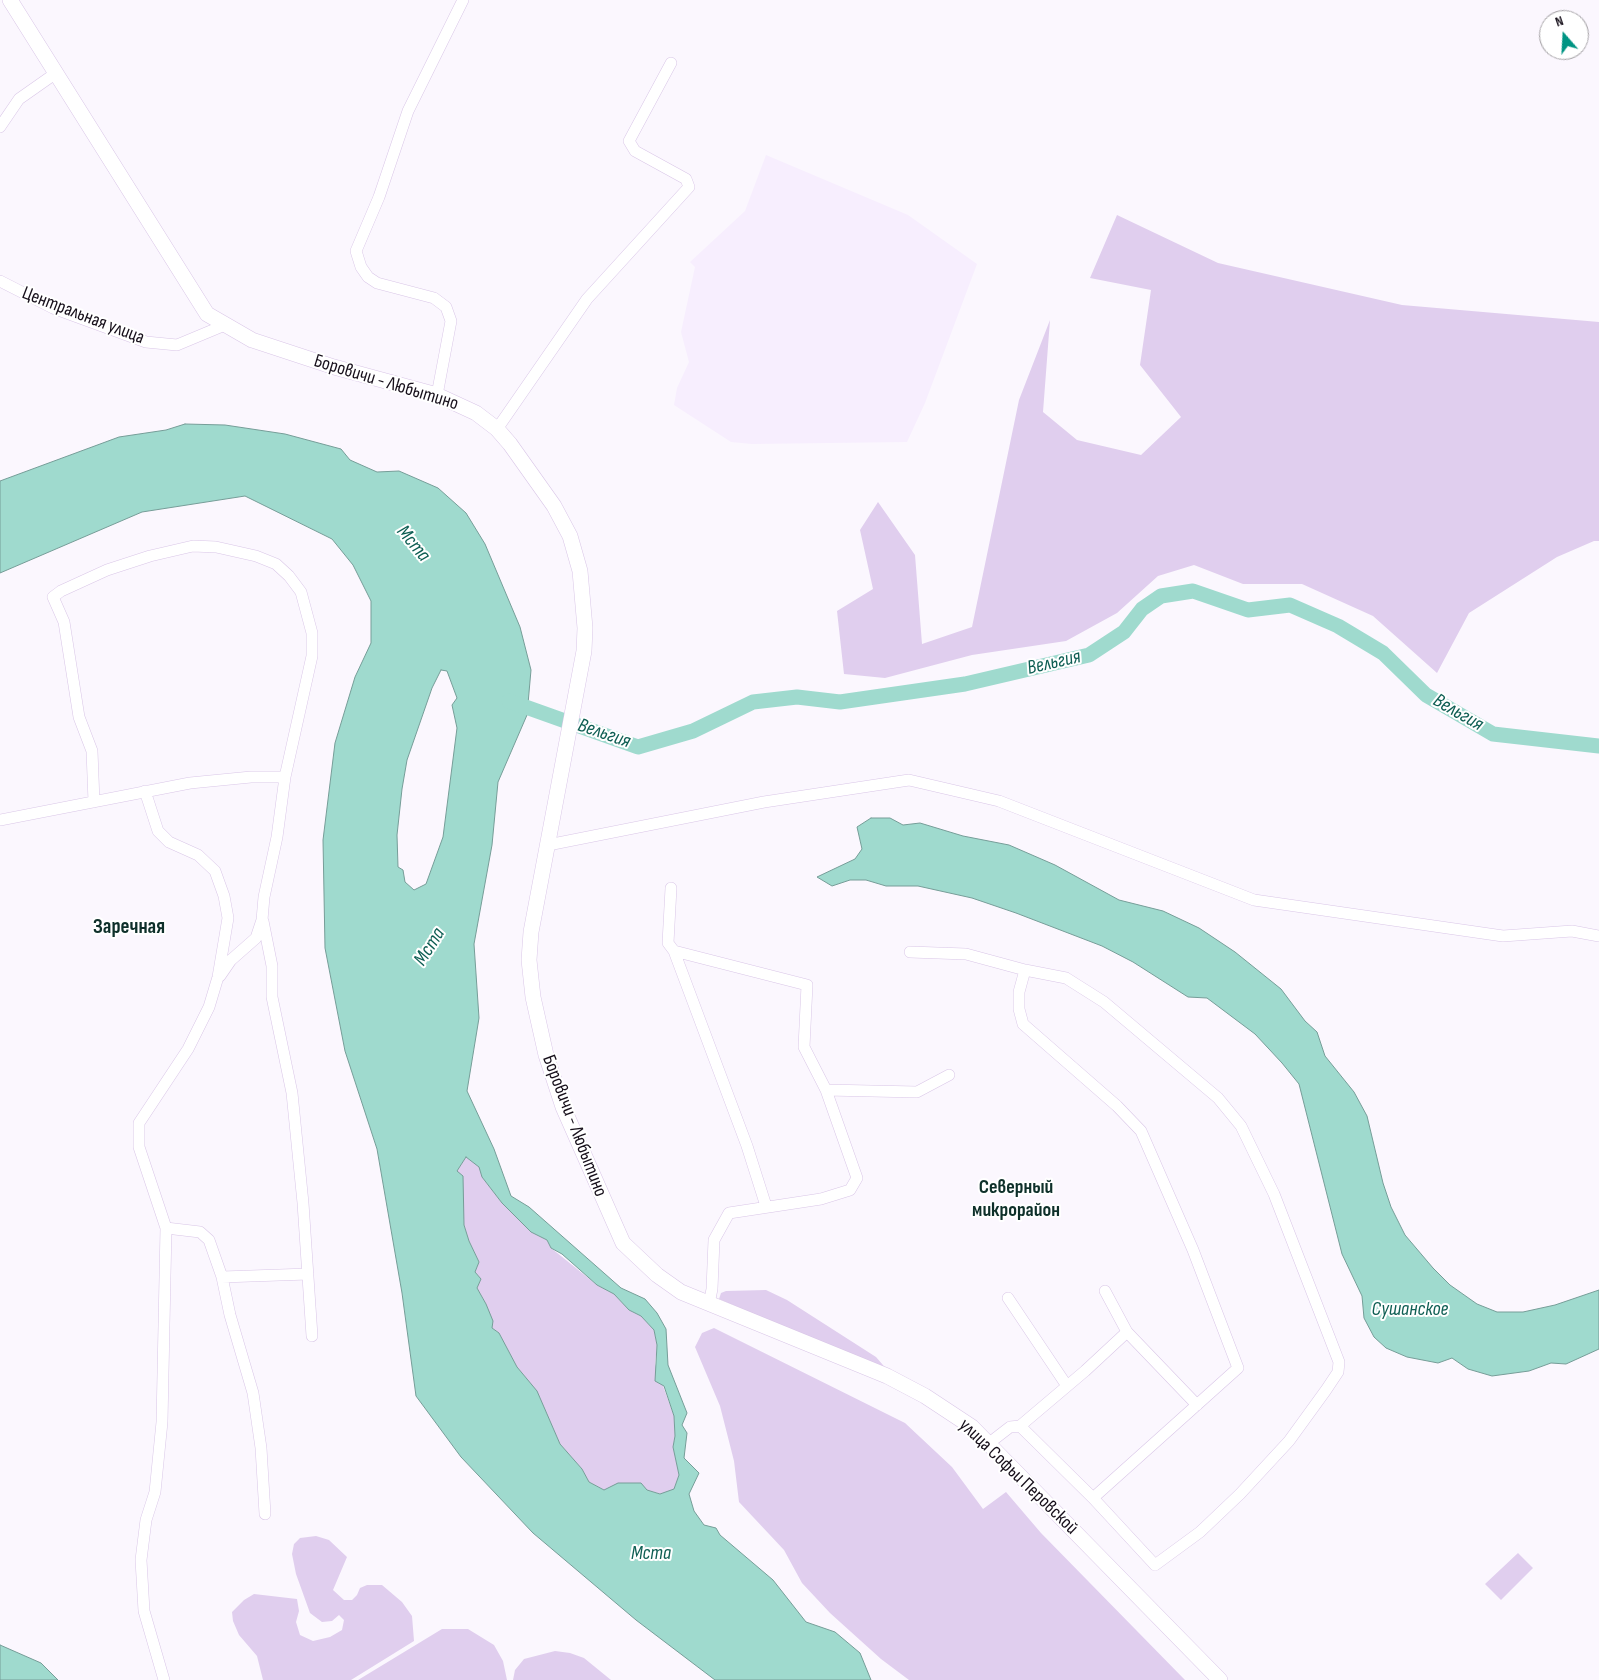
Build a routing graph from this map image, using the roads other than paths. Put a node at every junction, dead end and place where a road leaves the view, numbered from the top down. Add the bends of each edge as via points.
1 (10, 0) edge
2 (463, 0) edge
3 (671, 63) dead end
4 (56, 73) junction
5 (0, 126) edge
6 (0, 281) edge
7 (225, 325) junction
8 (437, 395) junction
9 (497, 429) junction
10 (285, 777) junction
11 (145, 791) junction
12 (94, 802) junction
13 (0, 820) edge
14 (548, 845) junction
15 (671, 888) dead end
16 (262, 920) junction
17 (1599, 936) edge
18 (674, 951) junction
19 (910, 952) dead end
20 (1024, 970) junction
21 (218, 977) junction
22 (949, 1075) dead end
23 (826, 1090) junction
24 (766, 1206) junction
25 (166, 1228) junction
26 (308, 1274) junction
27 (222, 1277) junction
28 (1105, 1291) dead end
29 (1008, 1298) dead end
30 (715, 1307) junction
31 (1127, 1332) junction
32 (312, 1336) dead end
33 (1067, 1386) junction
34 (1197, 1405) junction
35 (1020, 1426) junction
36 (988, 1444) junction
37 (1093, 1498) junction
38 (264, 1514) dead end
39 (164, 1680) edge
40 (1220, 1680) edge

1 - 4 main road, Боровичи - Любытино
2 - 8 street via 408,111 356,251 361,267 377,283 434,298 446,307 451,322
3 - 9 street via 628,141 635,151 686,179 689,187 587,299
4 - 5 street via 19,100
4 - 7 main road, Боровичи - Любытино via 207,314
6 - 7 street, Центральная улица via 53,308 146,342 176,345
7 - 8 main road, Боровичи - Любытино via 252,340 334,367
8 - 9 main road, Боровичи - Любытино via 476,413
9 - 14 main road, Боровичи - Любытино via 554,506 576,553 585,628
10 - 11 street via 190,783
10 - 12 street via 312,656 312,633 301,592 276,564 216,547 192,546 108,570 53,597 64,622 79,717 92,751
10 - 16 street
11 - 12 street
11 - 21 street via 158,831 169,842 198,855 215,871 228,918
12 - 13 street
14 - 17 street via 764,802 909,780 999,801 1254,900 1503,936 1572,931
14 - 30 main road, Боровичи - Любытино via 531,932 529,960 532,997 563,1107 623,1243 657,1275 681,1292
15 - 18 street via 668,942
16 - 21 street via 256,938 231,960
16 - 26 street via 272,966 272,997 292,1093
18 - 23 street via 807,985 804,1047
18 - 24 street
19 - 20 street via 966,954
20 - 34 street via 1019,992 1023,1024 1140,1128 1193,1250 1238,1368
20 - 37 street via 1066,978 1104,1002 1218,1098 1241,1126 1274,1194 1339,1362 1334,1378 1290,1441 1200,1532 1155,1565
21 - 25 street via 209,1007 188,1049 139,1123 139,1147
22 - 23 street via 917,1092
23 - 24 street via 857,1178 850,1190 821,1199
24 - 30 street via 729,1213 720,1226 714,1240 712,1289
25 - 27 street via 200,1232 209,1240
25 - 39 street via 162,1422 155,1492 146,1520 140,1560 144,1611
26 - 27 street
26 - 32 street
27 - 38 street via 253,1393 261,1448
28 - 31 street
29 - 33 street
30 - 36 main road, улица Софьи Перовской via 887,1376 947,1410
31 - 33 street
31 - 34 street
33 - 35 street
34 - 37 street
35 - 36 street via 1010,1427
35 - 37 street
36 - 40 main road, улица Софьи Перовской

